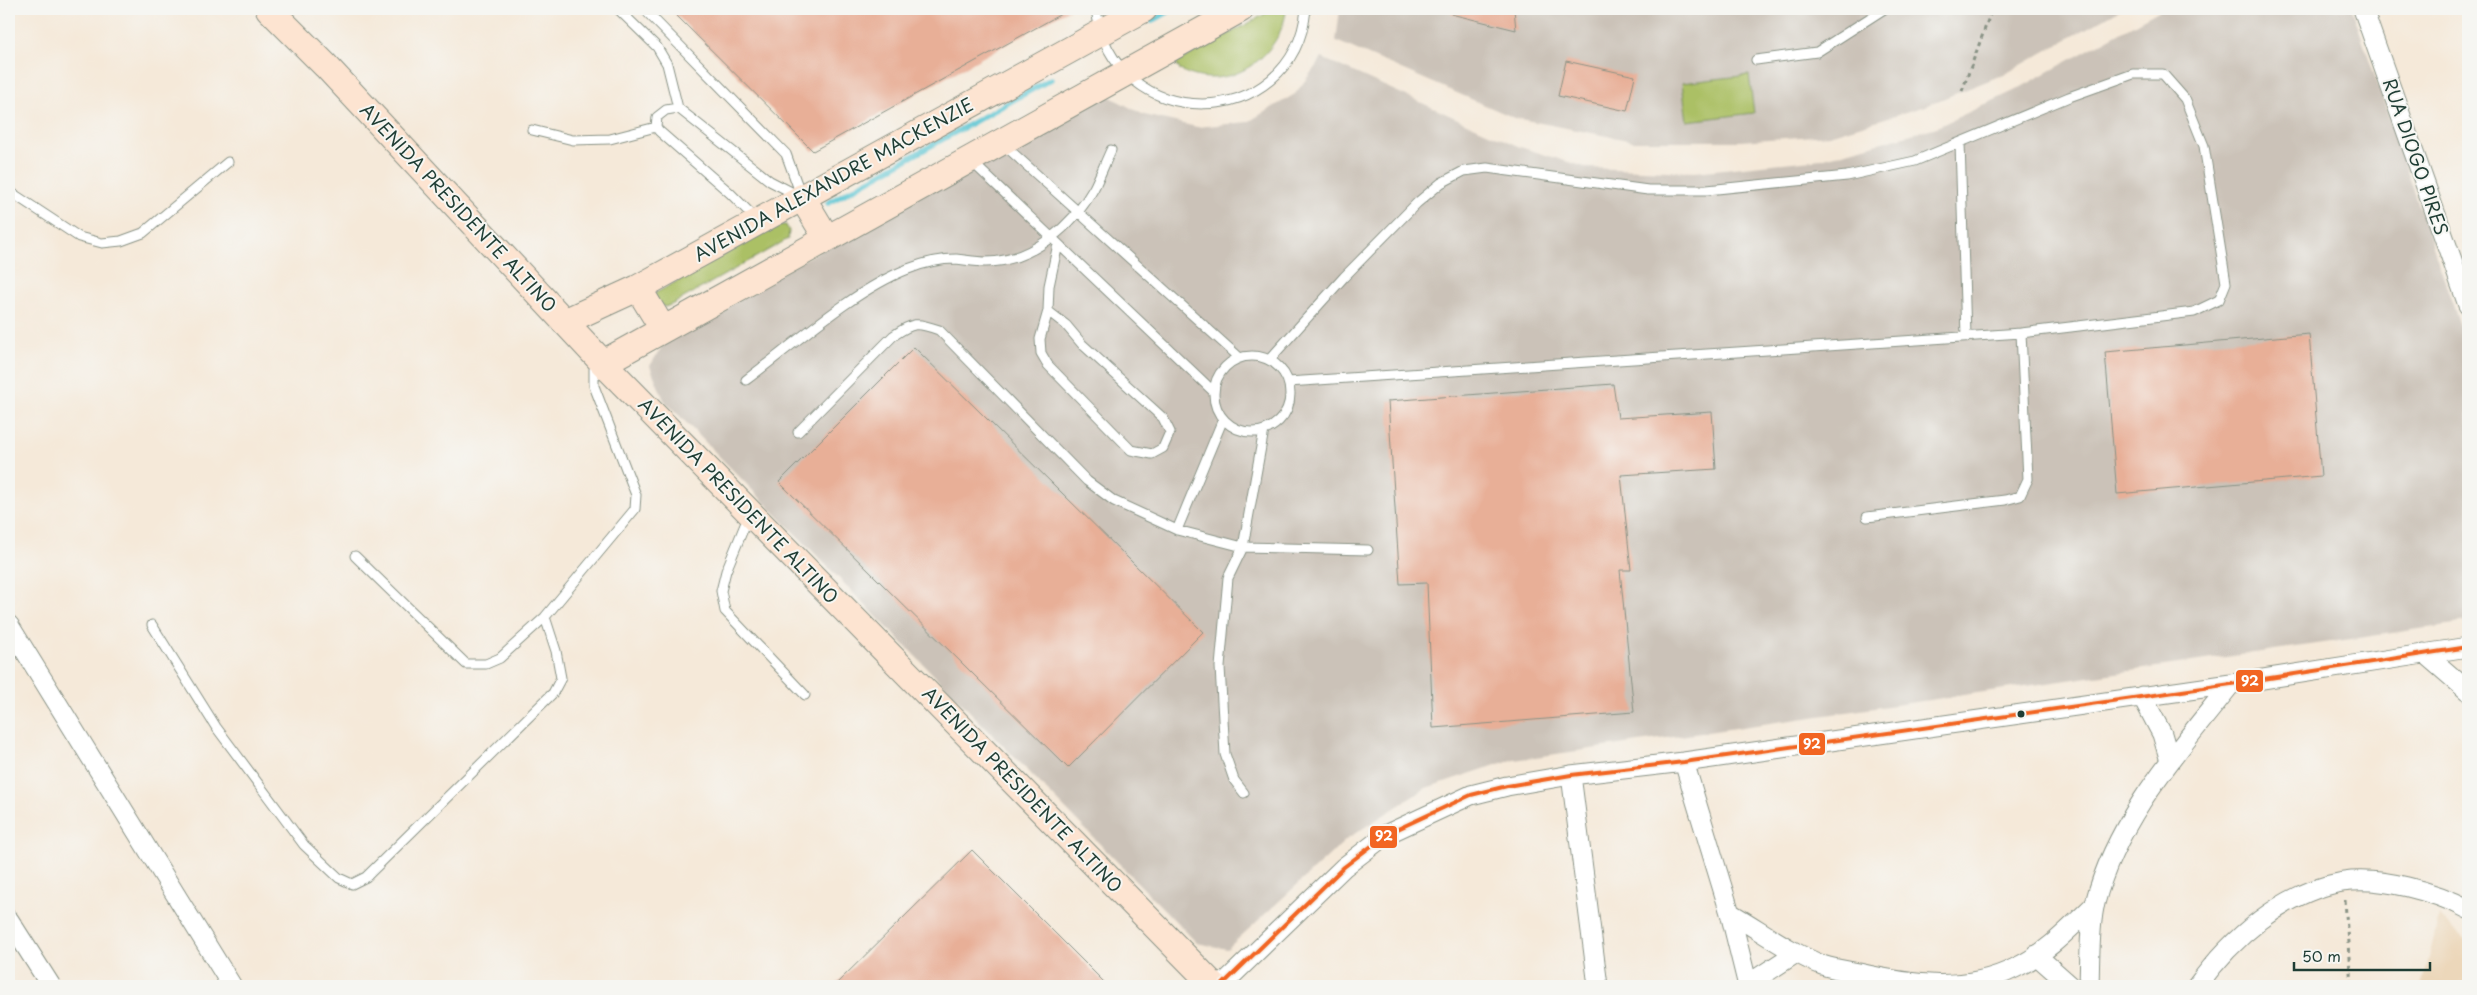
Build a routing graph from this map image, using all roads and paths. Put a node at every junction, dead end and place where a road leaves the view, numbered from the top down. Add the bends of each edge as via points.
1 (269, 9) edge
2 (618, 9) edge
3 (644, 9) edge
4 (1144, 9) edge
5 (1241, 9) edge
6 (1306, 9) edge
7 (1884, 9) edge
8 (1992, 9) edge
9 (2363, 9) edge
10 (1099, 21) edge
11 (1756, 60) dead end
12 (1125, 73) junction
13 (1962, 91) dead end
14 (678, 108) junction
15 (656, 127) junction
16 (532, 130) dead end
17 (1000, 142) junction
18 (1960, 143) junction
19 (1111, 150) dead end
20 (968, 159) junction
21 (228, 162) dead end
22 (9, 191) edge
23 (802, 197) junction
24 (1078, 212) junction
25 (758, 221) junction
26 (826, 237) junction
27 (1055, 241) junction
28 (638, 288) junction
29 (2468, 305) edge
30 (1048, 311) junction
31 (564, 322) junction
32 (663, 328) junction
33 (2021, 333) junction
34 (1966, 336) junction
35 (1240, 358) junction
36 (1269, 360) junction
37 (603, 363) junction
38 (746, 380) dead end
39 (1288, 382) junction
40 (1214, 392) junction
41 (1223, 419) junction
42 (1264, 430) junction
43 (798, 432) dead end
44 (750, 513) junction
45 (1867, 517) dead end
46 (1177, 530) junction
47 (1243, 547) junction
48 (1368, 550) dead end
49 (355, 556) dead end
50 (545, 617) junction
51 (9, 625) edge
52 (152, 625) dead end
53 (2468, 647) edge
54 (2424, 653) junction
55 (2232, 684) junction
56 (2468, 691) edge
57 (805, 695) dead end
58 (2142, 696) junction
59 (2170, 761) junction
60 (1684, 762) junction
61 (1571, 775) junction
62 (1244, 793) dead end
63 (2344, 882) junction
64 (2095, 904) junction
65 (2468, 909) edge
66 (1730, 912) junction
67 (9, 920) edge
68 (1796, 953) junction
69 (2036, 955) junction
70 (1999, 980) edge
71 (47, 985) edge
72 (1747, 985) edge
73 (232, 986) edge
74 (1214, 986) edge
75 (1221, 986) edge
76 (1598, 986) edge
77 (2071, 986) edge
78 (2089, 986) edge
79 (2197, 986) edge
80 (2351, 986) edge

1 - 31 street, AVENIDA PRESIDENTE ALTINO
2 - 14 lane via 657,48 667,64
3 - 23 lane via 786,154
4 - 10 street, AVENIDA ALEXANDRE MACKENZIE
5 - 12 street
6 - 12 lane via 1297,45 1281,69 1259,88 1232,100 1204,105 1175,102 1148,91
7 - 11 lane via 1817,52
8 - 13 path
9 - 29 street, RUA DIOGO PIRES
10 - 12 lane via 1111,54
10 - 23 street, AVENIDA ALEXANDRE MACKENZIE
12 - 17 street
14 - 15 lane via 666,110 657,117
14 - 23 lane via 770,181
15 - 16 lane via 610,139 573,140
15 - 25 lane
17 - 20 street
17 - 24 lane
18 - 33 lane via 2133,74 2163,74 2185,99 2204,146 2226,283 2220,300 2194,312
18 - 34 lane
18 - 36 lane via 1915,161 1847,176 1707,190 1648,190 1487,168 1464,171 1441,183 1417,203 1344,276
19 - 24 lane
20 - 26 street
20 - 27 lane
21 - 22 lane via 143,233 122,241 102,243 79,237
23 - 25 street, AVENIDA ALEXANDRE MACKENZIE
23 - 26 street
24 - 27 lane
24 - 35 lane
25 - 28 street, AVENIDA ALEXANDRE MACKENZIE
26 - 32 street
27 - 30 lane
27 - 38 lane via 1009,260 955,259 907,269 833,314
27 - 40 lane
28 - 31 street, AVENIDA ALEXANDRE MACKENZIE
28 - 32 street
30 - 30 lane via 1040,339 1041,353 1048,365 1132,450 1152,454 1163,448 1170,432 1163,418
31 - 37 street, AVENIDA PRESIDENTE ALTINO
32 - 37 street
33 - 34 lane
33 - 45 lane via 2028,480 2020,496
34 - 39 lane
35 - 36 lane via 1255,356
35 - 40 lane via 1218,377
36 - 39 lane via 1281,370
37 - 44 street, AVENIDA PRESIDENTE ALTINO
37 - 50 lane via 594,370 594,386 636,495 636,509
39 - 42 lane via 1290,397 1286,412 1277,423
40 - 41 lane via 1216,406
41 - 42 lane via 1235,428 1249,432
41 - 46 lane
42 - 47 lane
43 - 46 lane via 893,336 918,323 940,330 1086,481 1114,501
44 - 57 lane via 726,571 721,591 725,611
44 - 74 street, AVENIDA PRESIDENTE ALTINO
46 - 47 lane
47 - 48 lane
47 - 62 lane via 1228,578 1220,667 1225,754 1234,780
49 - 50 lane via 466,664 486,664 500,658
50 - 52 lane via 556,651 560,678 553,693 366,877 352,884 338,878 304,845 216,727
51 - 73 street
53 - 54 street
54 - 55 street
54 - 56 street
55 - 58 street
55 - 59 street
58 - 59 street via 2162,734
58 - 60 street
59 - 64 street via 2130,820
60 - 61 street
60 - 66 street
61 - 75 street via 1472,795 1387,834 1344,867
61 - 76 street
63 - 65 street via 2414,888
63 - 79 street via 2285,904 2264,918 2246,932
63 - 80 path
64 - 69 street
64 - 78 street
66 - 68 street
66 - 72 street
67 - 71 street
68 - 70 street via 1824,965 1895,982 1922,985
68 - 72 street
69 - 70 street
69 - 77 street

